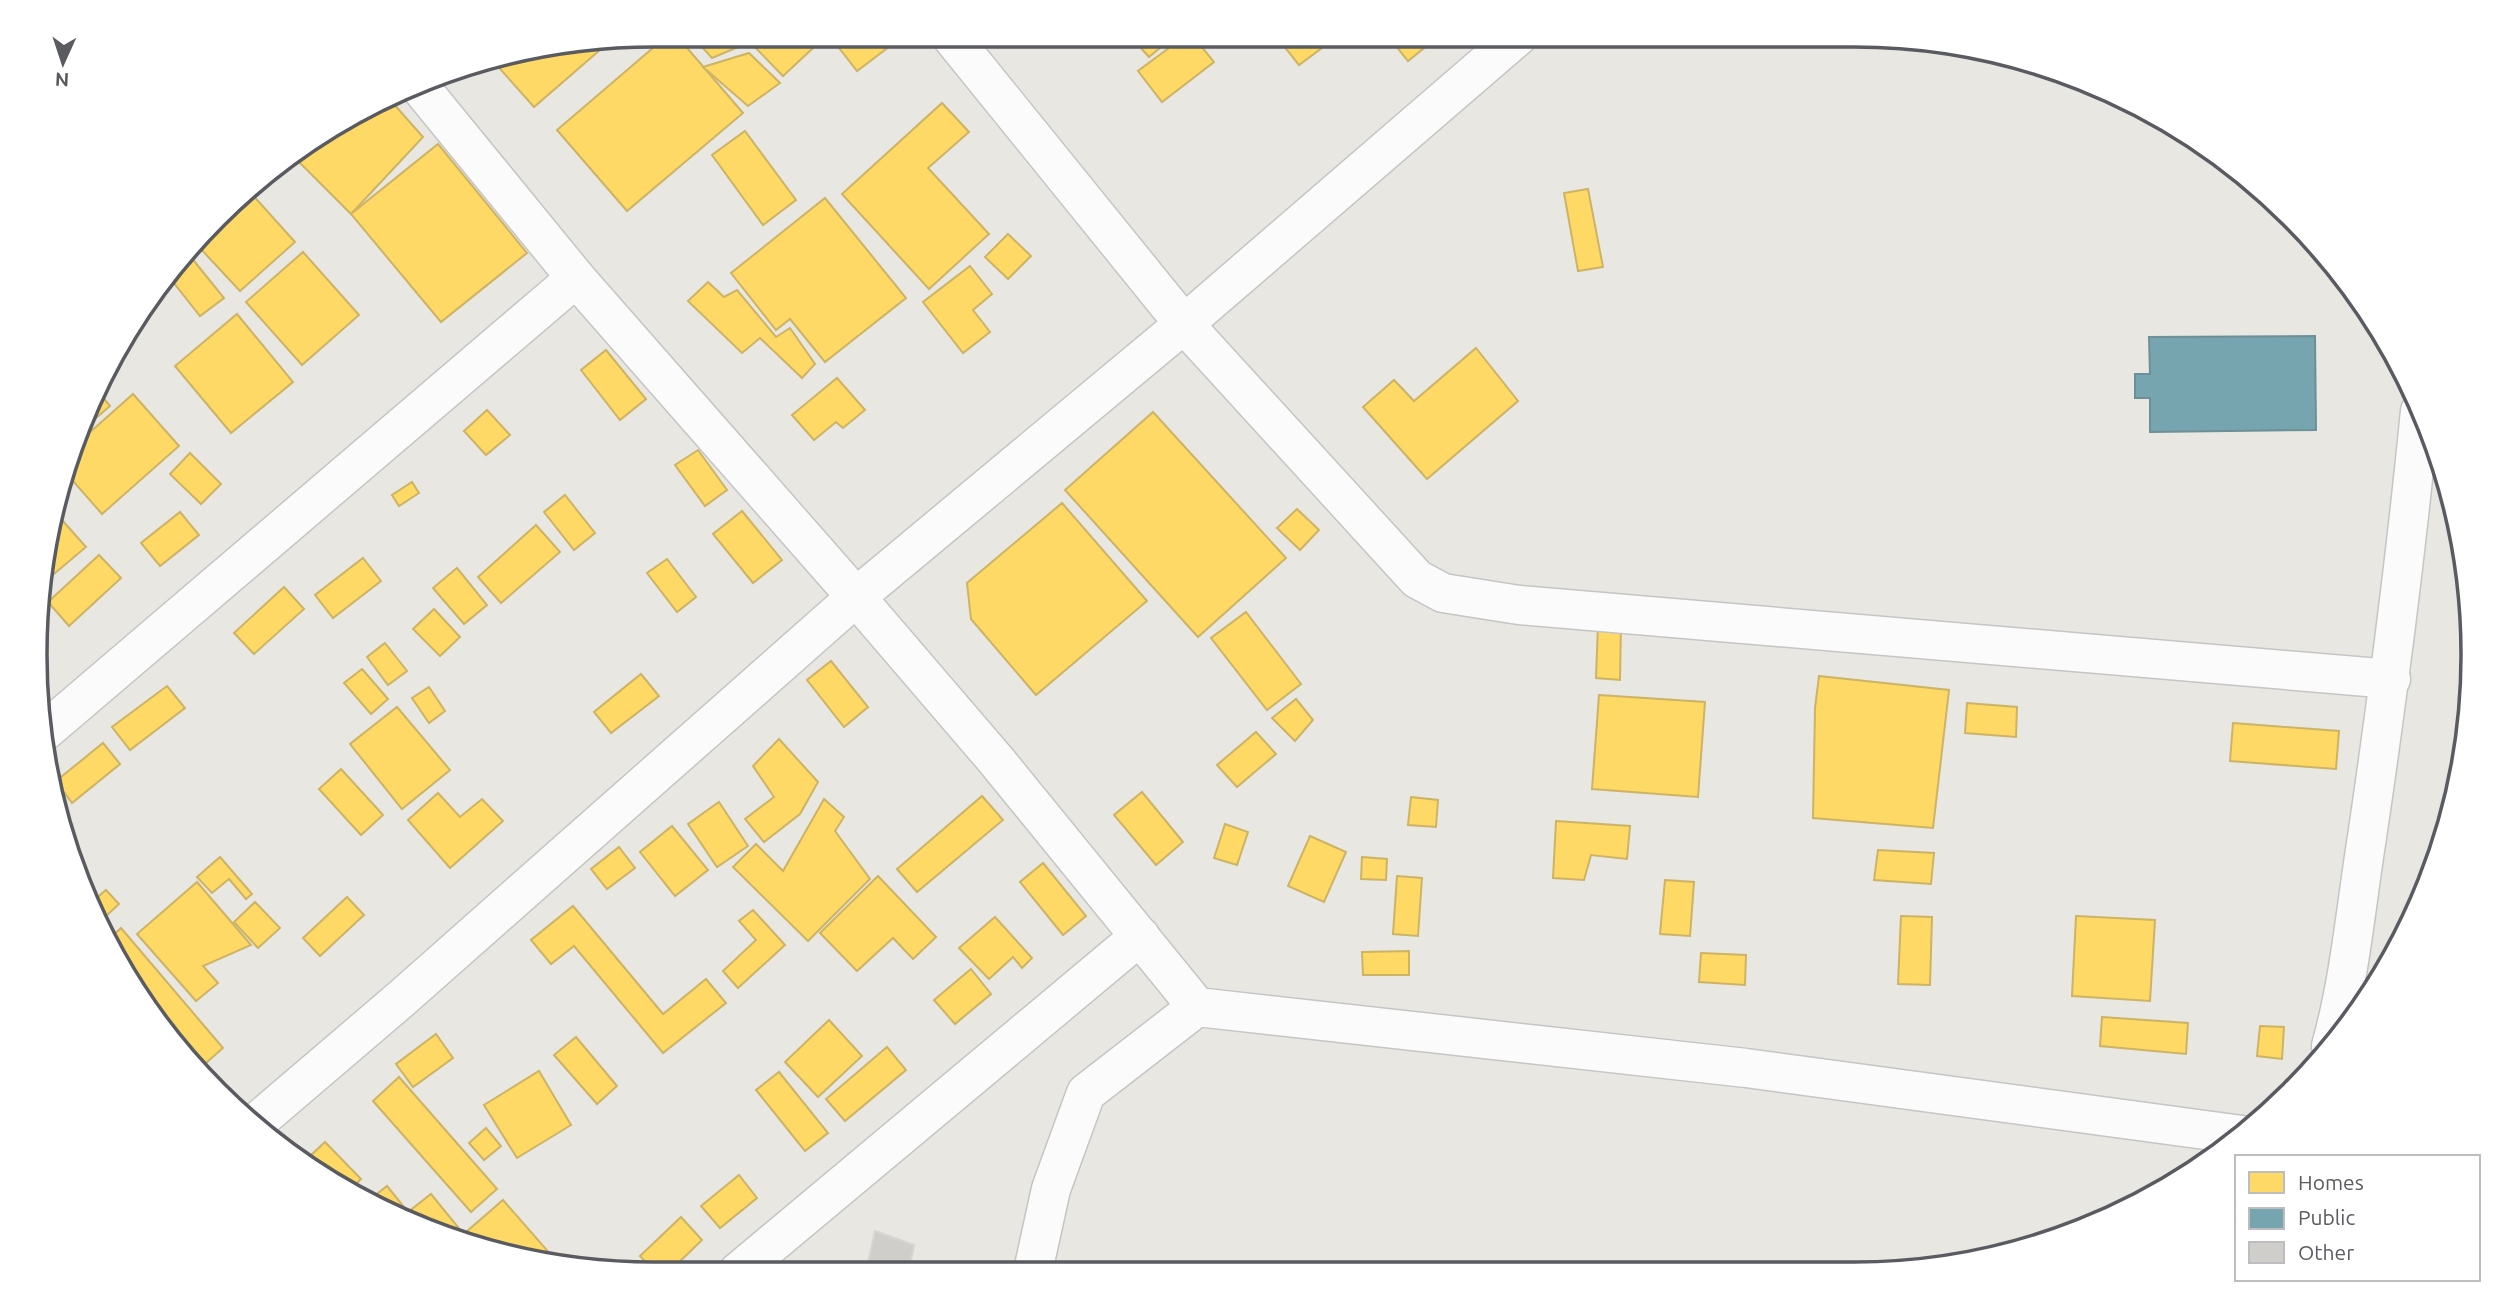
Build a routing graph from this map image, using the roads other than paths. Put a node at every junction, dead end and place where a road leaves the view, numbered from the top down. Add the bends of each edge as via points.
1 (960, 47) edge
2 (1505, 47) edge
3 (424, 92) edge
4 (576, 278) junction
5 (1184, 324) junction
6 (2418, 430) edge
7 (856, 597) junction
8 (2391, 679) junction
9 (51, 726) edge
10 (1140, 936) junction
11 (1196, 1007) junction
12 (2338, 1019) edge
13 (262, 1118) edge
14 (2227, 1133) edge
15 (750, 1262) edge
16 (1035, 1262) edge

1 - 5 street
2 - 5 street
3 - 4 street
4 - 7 street
4 - 9 street
5 - 7 street
5 - 8 street via 1417,579 1443,593 1519,605
6 - 8 street
7 - 10 street
7 - 13 street
8 - 12 street
10 - 11 street
10 - 15 street
11 - 14 street via 1746,1068
11 - 16 street via 1086,1093 1051,1189

